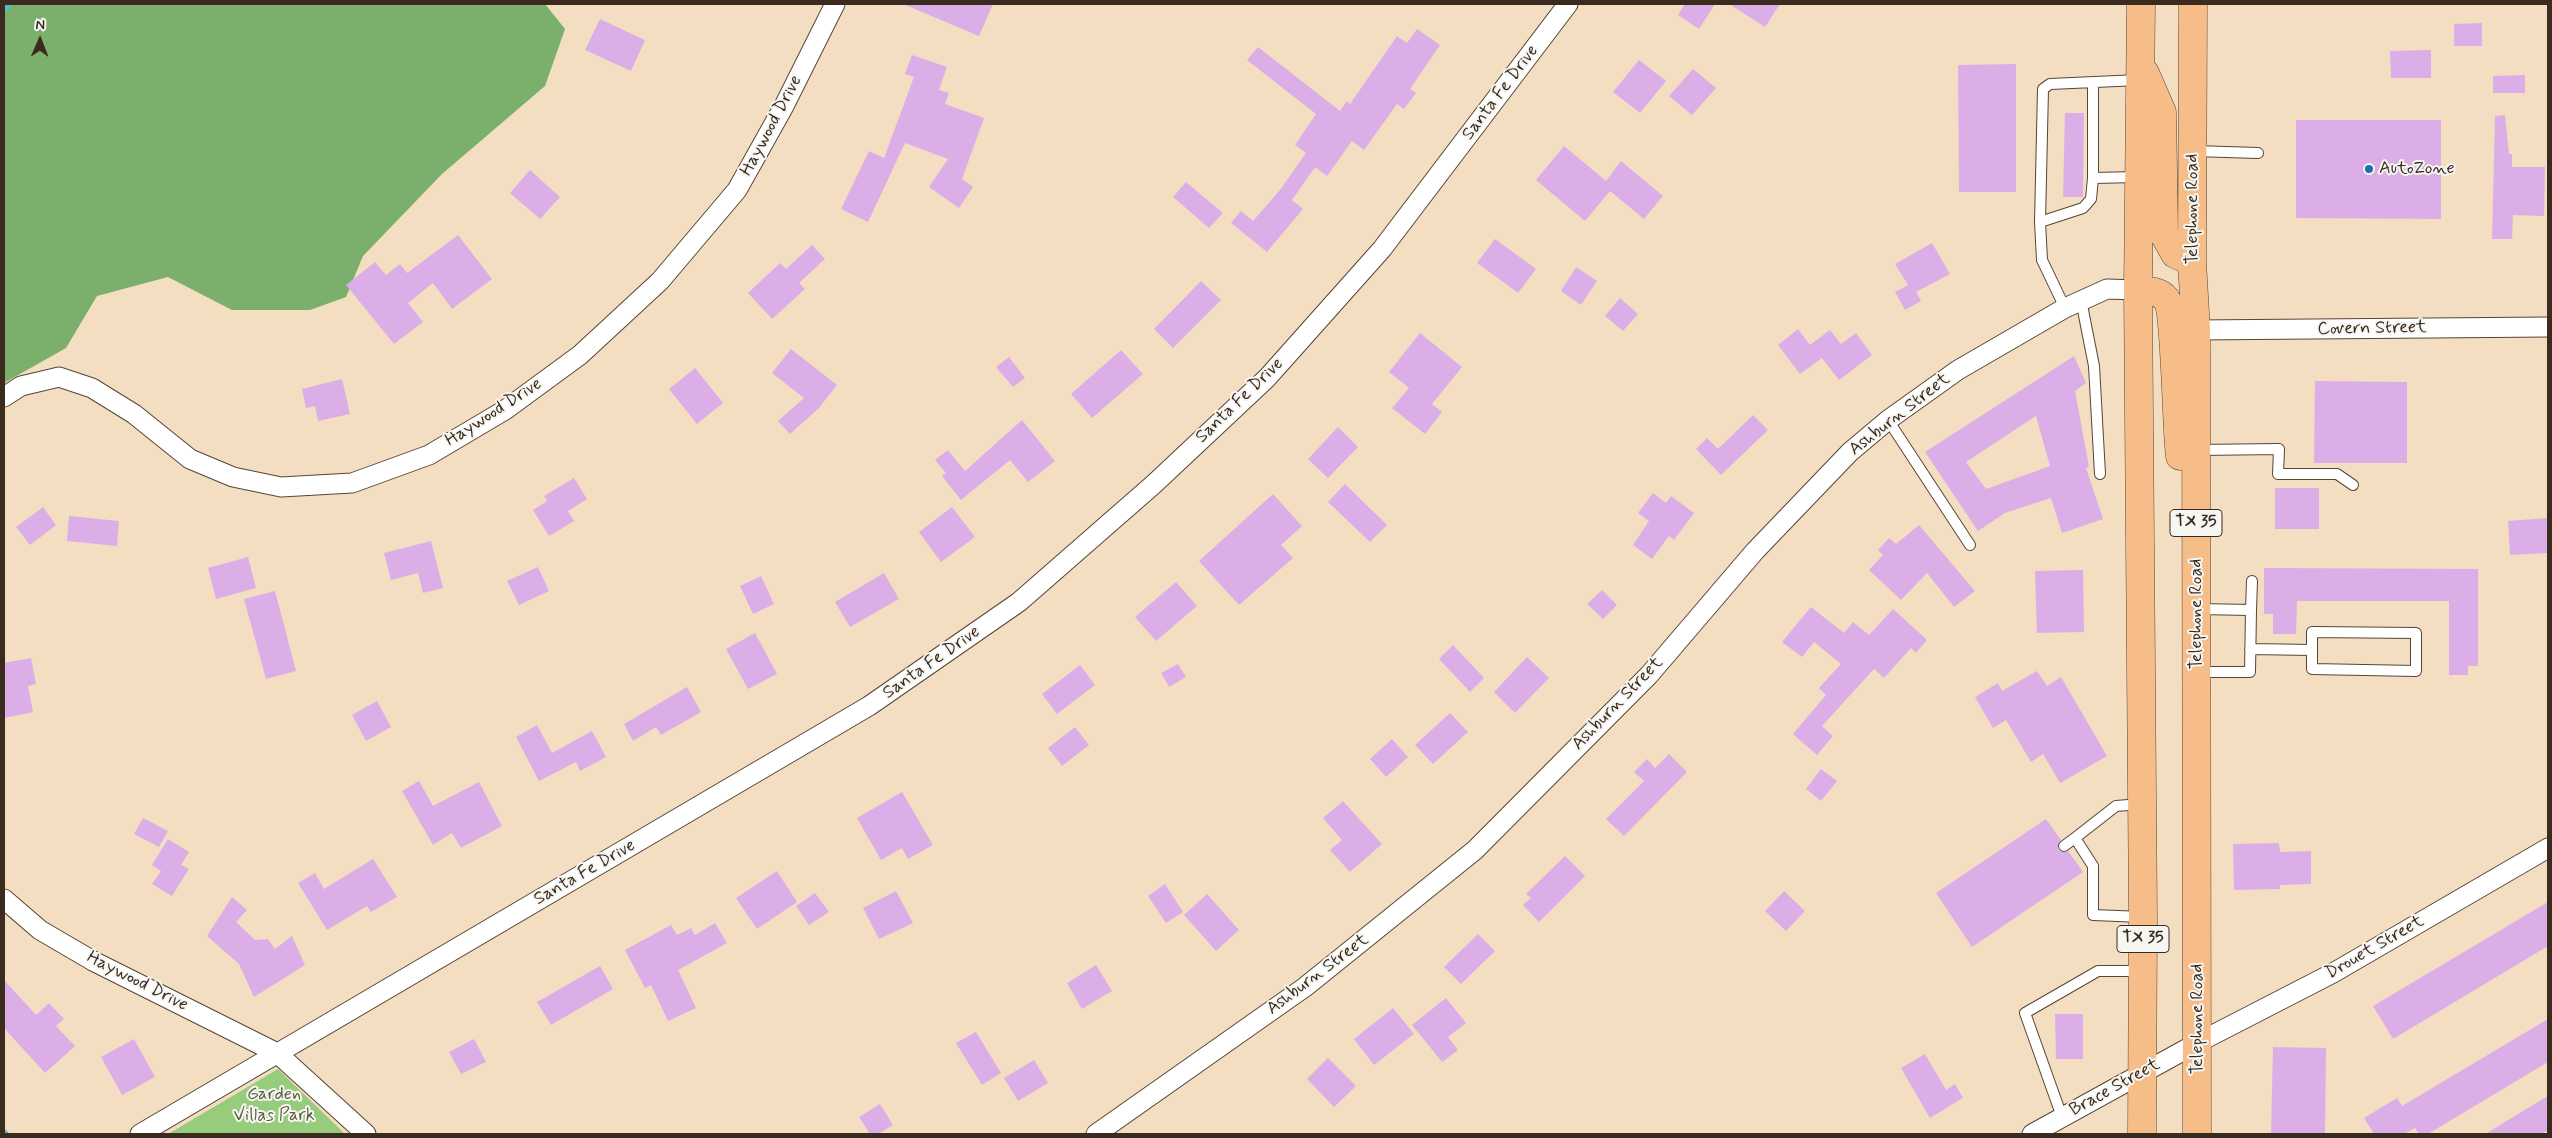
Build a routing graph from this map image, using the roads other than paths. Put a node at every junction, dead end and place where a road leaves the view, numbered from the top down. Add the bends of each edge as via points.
1 (835, 4) edge
2 (1568, 4) edge
3 (2141, 4) edge
4 (2193, 4) edge
5 (2142, 74) junction
6 (2093, 82) junction
7 (2193, 151) junction
8 (2258, 153) dead end
9 (2093, 178) junction
10 (2140, 178) junction
11 (2040, 222) junction
12 (2192, 262) junction
13 (2138, 290) junction
14 (2073, 304) junction
15 (2548, 327) edge
16 (2196, 330) junction
17 (4, 397) edge
18 (1888, 420) junction
19 (2196, 450) junction
20 (2100, 474) dead end
21 (2353, 485) dead end
22 (2196, 518) junction
23 (1970, 545) dead end
24 (2252, 581) dead end
25 (2196, 609) junction
26 (2251, 610) junction
27 (2250, 649) junction
28 (2312, 650) junction
29 (2197, 672) junction
30 (2142, 804) junction
31 (2075, 838) junction
32 (2064, 846) dead end
33 (2548, 848) edge
34 (4, 899) edge
35 (2143, 917) junction
36 (2143, 971) junction
37 (2199, 1042) junction
38 (276, 1053) junction
39 (2143, 1073) junction
40 (2062, 1117) junction
41 (140, 1134) edge
42 (366, 1134) edge
43 (1096, 1134) edge
44 (2032, 1134) edge
45 (2142, 1134) edge
46 (2197, 1134) edge

1 - 17 street, Haywood Drive via 737,190 660,281 580,355 505,410 429,455 352,483 281,487 233,476 190,459 134,414 92,388 59,377 21,386
2 - 38 street, Santa Fe Drive via 1382,249 1267,378 1154,484 1019,602 869,706
3 - 5 main road, TX 35
4 - 7 main road, Telephone Road / TX 35
5 - 6 lane
5 - 10 main road, TX 35
5 - 12 main road via 2162,112 2164,234 2175,254
6 - 9 lane
6 - 11 lane via 2050,84 2043,89
7 - 8 lane
7 - 12 main road, Telephone Road / TX 35
9 - 10 lane
9 - 11 lane via 2091,199 2083,208
10 - 13 main road, TX 35
11 - 14 lane via 2042,260
12 - 16 main road, Telephone Road / TX 35
13 - 14 street, Ashburn Street via 2108,290
13 - 22 main road via 2158,292 2167,300 2172,314 2179,454
13 - 30 main road, TX 35
14 - 18 street, Ashburn Street via 1958,370
14 - 20 lane via 2094,366
15 - 16 street, Covern Street
16 - 19 main road, Telephone Road / TX 35
18 - 23 lane
18 - 43 street, Ashburn Street via 1850,452 1755,550 1649,675 1475,850 1305,987
19 - 21 lane via 2279,449 2278,474 2337,474
19 - 22 main road, Telephone Road / TX 35
22 - 25 main road, Telephone Road / TX 35
24 - 26 lane
25 - 26 lane
25 - 29 main road, Telephone Road / TX 35
26 - 27 lane
27 - 28 lane
27 - 29 lane via 2250,672
28 - 28 lane via 2312,632 2416,633 2416,671 2312,670
29 - 37 main road, Telephone Road / TX 35
30 - 31 lane via 2116,806
30 - 35 main road, TX 35
31 - 32 lane
31 - 35 lane via 2093,866 2093,915
33 - 37 street, Drouet Street via 2333,973
34 - 38 street, Haywood Drive via 40,930 85,956
35 - 36 main road, TX 35
36 - 39 main road, TX 35
36 - 40 lane via 2098,971 2025,1013
37 - 39 street, Brace Street
37 - 46 main road, Telephone Road / TX 35
38 - 41 street, Santa Fe Drive
38 - 42 street, Haywood Drive
39 - 40 street, Brace Street
39 - 45 main road, TX 35
40 - 44 street, Brace Street

